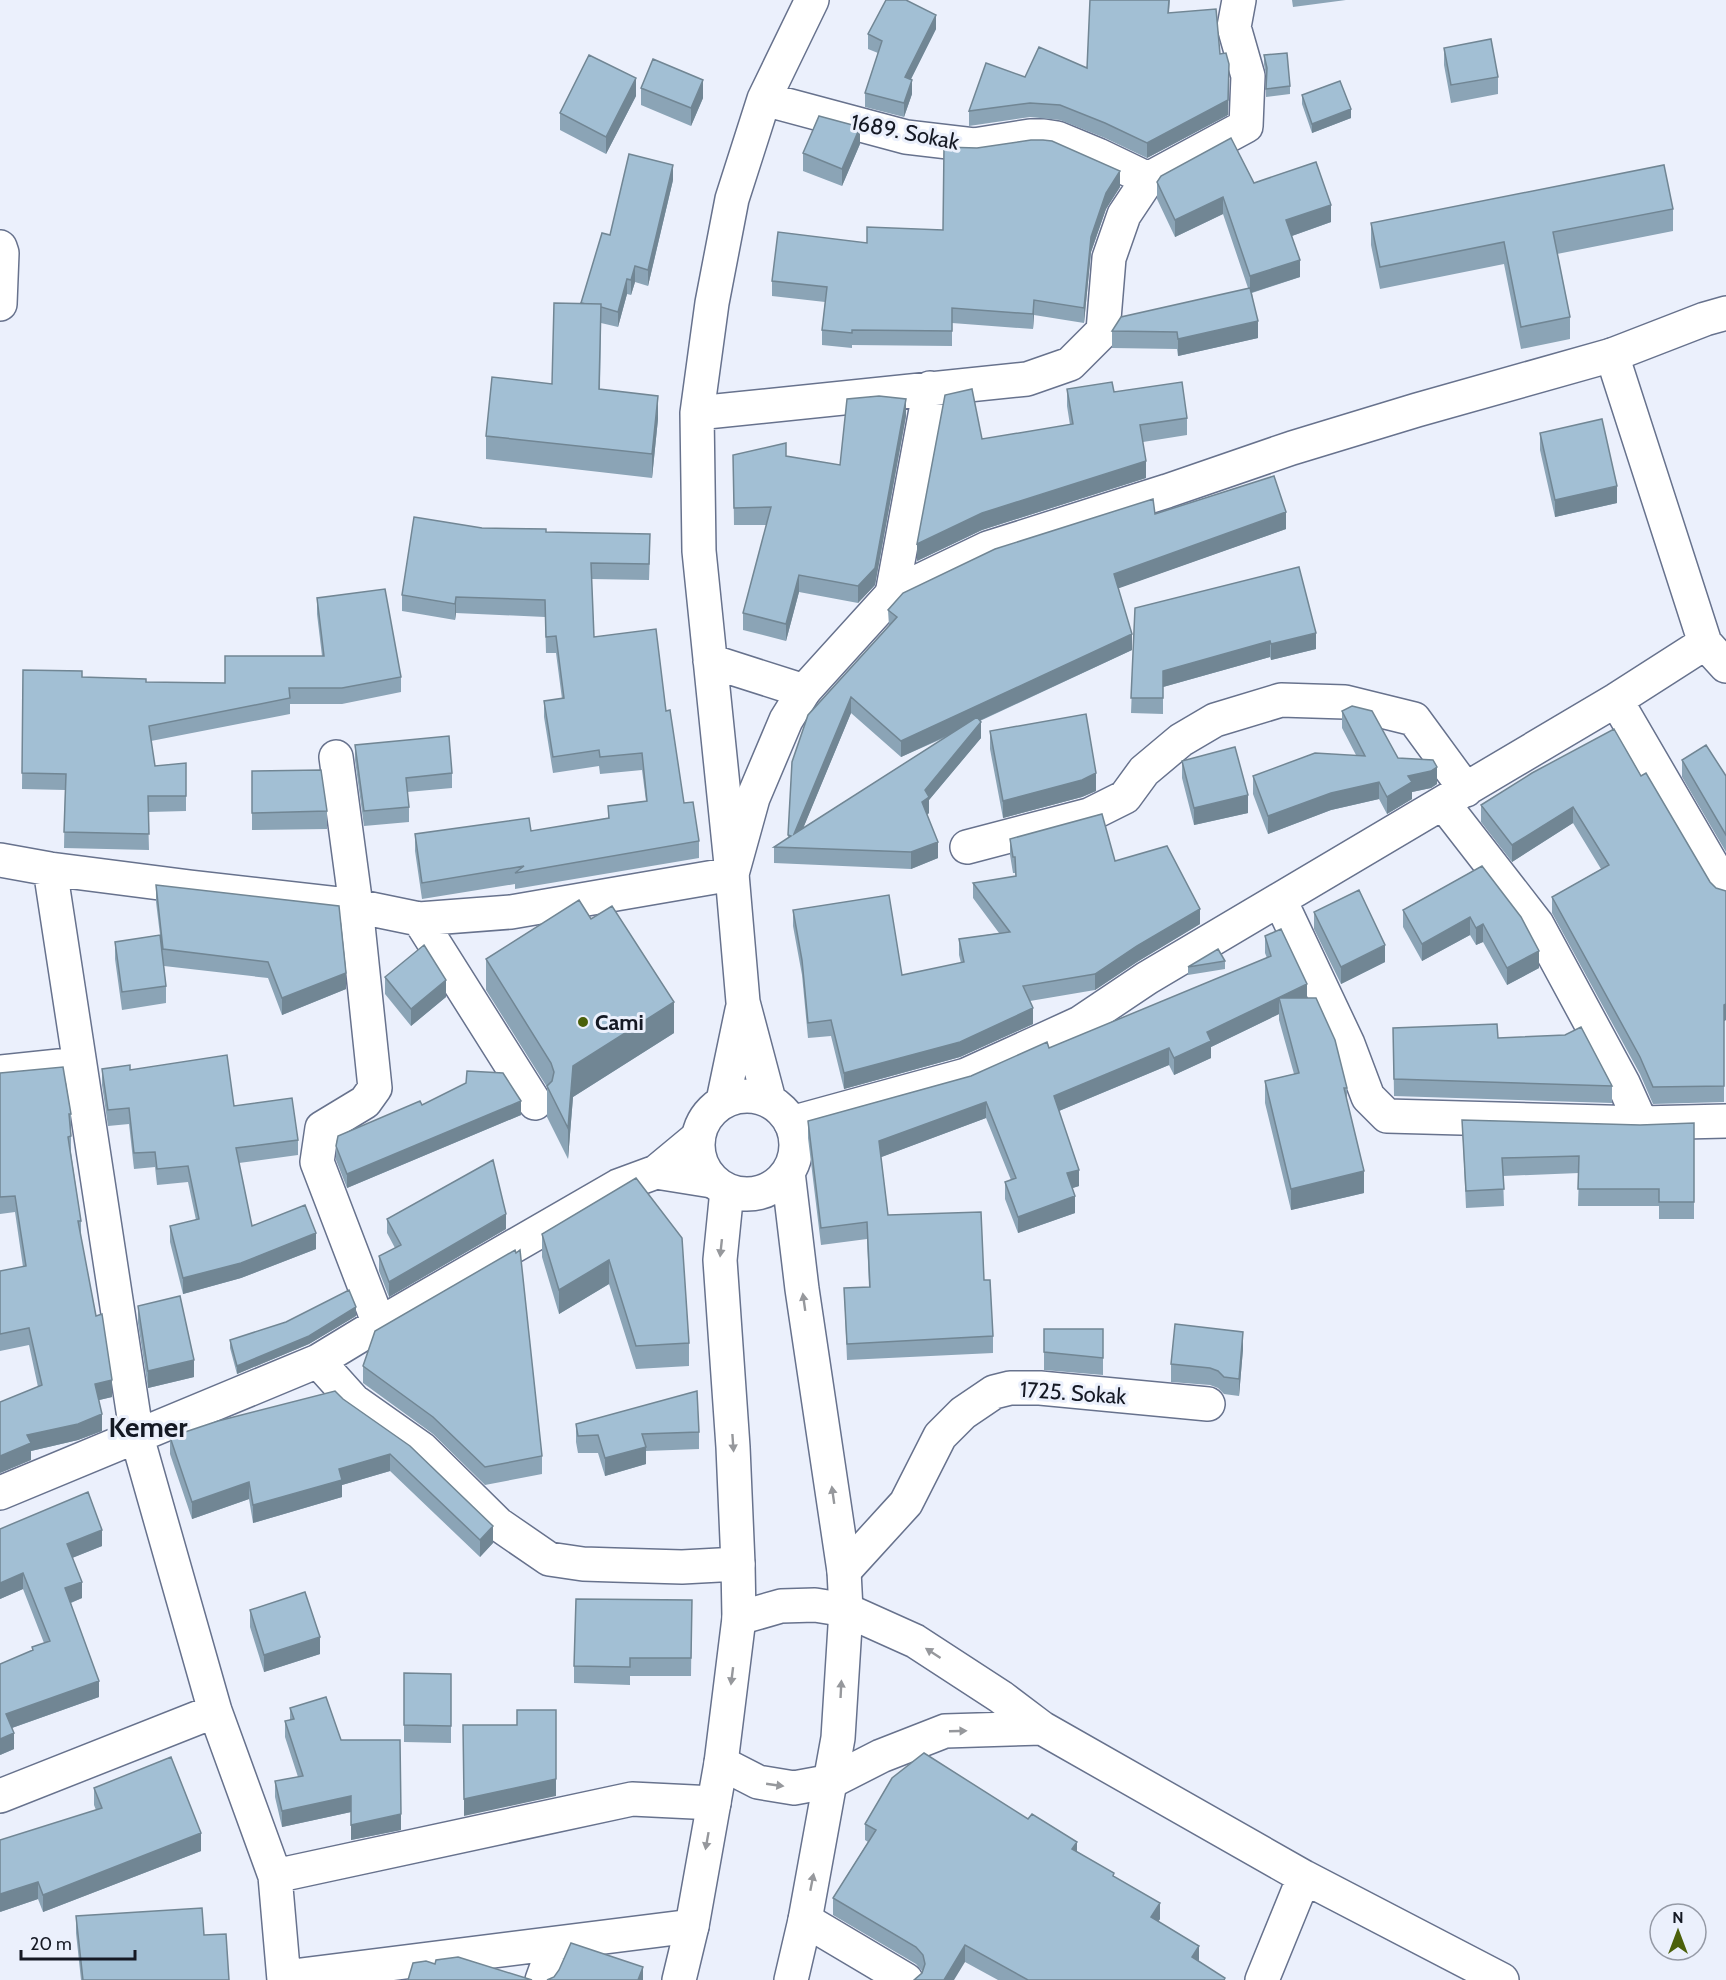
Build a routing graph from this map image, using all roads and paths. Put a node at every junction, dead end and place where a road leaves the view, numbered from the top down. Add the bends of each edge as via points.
1 (812, 0) edge
2 (1239, 0) edge
3 (764, 99) junction
4 (1148, 179) junction
5 (0, 247) edge
6 (0, 304) edge
7 (1726, 313) edge
8 (1612, 355) junction
9 (930, 388) junction
10 (697, 413) junction
11 (892, 594) junction
12 (1716, 654) edge
13 (710, 661) junction
14 (804, 691) junction
15 (1616, 700) junction
16 (336, 757) dead end
17 (1455, 796) junction
18 (967, 847) dead end
19 (0, 860) edge
20 (50, 868) junction
21 (732, 874) junction
22 (1726, 889) edge
23 (1280, 900) junction
24 (356, 906) junction
25 (419, 919) junction
26 (743, 1002) junction
27 (78, 1064) junction
28 (0, 1072) edge
29 (769, 1100) junction
30 (723, 1101) junction
31 (535, 1103) dead end
32 (1726, 1121) edge
33 (791, 1123) junction
34 (1641, 1123) junction
35 (697, 1138) junction
36 (656, 1172) junction
37 (788, 1172) junction
38 (719, 1186) junction
39 (379, 1324) junction
40 (318, 1361) junction
41 (1208, 1404) dead end
42 (137, 1437) junction
43 (0, 1493) edge
44 (738, 1564) junction
45 (844, 1571) junction
46 (846, 1610) junction
47 (739, 1618) junction
48 (215, 1711) junction
49 (1042, 1728) junction
50 (721, 1763) junction
51 (832, 1781) junction
52 (0, 1796) edge
53 (714, 1803) junction
54 (275, 1876) junction
55 (1304, 1877) junction
56 (805, 1920) junction
57 (692, 1926) junction
58 (555, 1944) junction
59 (284, 1978) edge
60 (542, 1980) edge
61 (679, 1980) edge
62 (791, 1980) edge
63 (906, 1980) edge
64 (1262, 1980) edge
65 (1503, 1980) edge

1 - 3 street
2 - 4 street via 1234,27 1248,76 1246,126
3 - 4 street, 1689. Sokak via 906,137 974,145 1030,136 1057,138
3 - 10 street via 732,199
4 - 9 street via 1124,215 1109,258 1103,332 1070,364 1027,378
5 - 6 street
7 - 8 street
8 - 11 street via 1292,448 988,548
8 - 12 street
9 - 10 street
9 - 11 street
10 - 13 street via 699,551
11 - 14 street
12 - 15 street
13 - 14 street
13 - 21 street
14 - 21 street via 786,720 753,798
15 - 17 street
15 - 22 street
16 - 24 street
17 - 18 street via 1414,719 1345,702 1281,700 1215,720 1181,740 1143,771 1125,797 1089,815
17 - 23 street
17 - 34 street via 1537,924
19 - 20 street
20 - 24 street
20 - 27 street
21 - 25 street via 511,912
21 - 26 street
23 - 33 street via 1147,978 1080,1023 997,1061 966,1075
23 - 34 street via 1348,1044 1368,1097 1387,1116
24 - 25 street
24 - 39 street via 375,1088 365,1102 322,1128 317,1162
25 - 31 street
26 - 29 street
26 - 30 street
27 - 28 street
27 - 42 street
29 - 30 street via 753,1095
29 - 33 street
30 - 35 street via 710,1110
32 - 34 street
33 - 37 street via 796,1139 795,1156
35 - 36 street
35 - 38 street via 703,1168
36 - 38 street
36 - 39 street via 618,1186
37 - 38 street via 776,1185 760,1193 743,1195
45 -> 37 street
38 -> 44 street
39 - 40 street
40 - 42 street
40 - 44 street via 354,1401 422,1449 498,1524 549,1559 682,1567
41 - 45 street, 1725. Sokak via 1040,1388 994,1392 963,1413 940,1436 906,1503
42 - 43 street
42 - 48 street
44 - 47 street
45 - 46 street
46 - 47 street via 815,1605 781,1606
49 -> 46 street via 915,1641
51 -> 46 street
47 -> 50 street
48 - 52 street
48 - 54 street
51 -> 49 street via 945,1731
49 - 55 street
50 -> 51 street via 758,1782 794,1788
50 - 53 street
56 -> 51 street
53 - 54 street via 632,1799
53 -> 57 street
54 - 59 street
55 - 64 street
55 - 65 street
56 - 62 street
56 - 63 street
57 - 58 street
57 - 61 street
58 - 59 street
58 - 60 street

